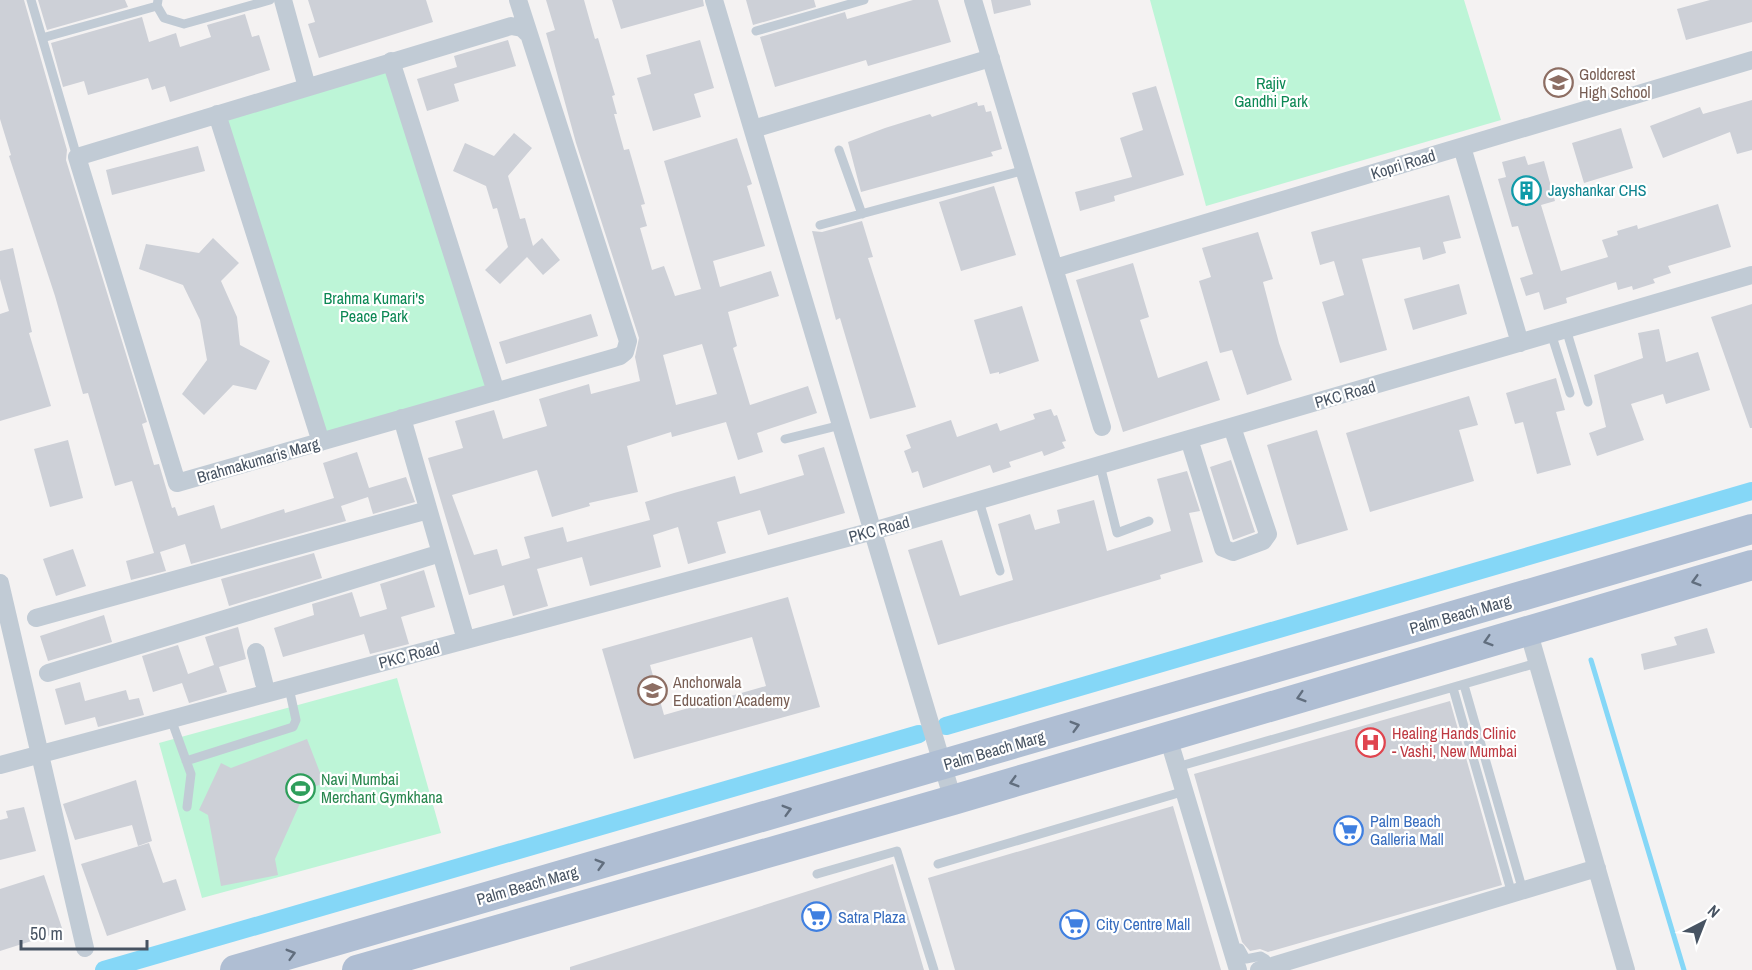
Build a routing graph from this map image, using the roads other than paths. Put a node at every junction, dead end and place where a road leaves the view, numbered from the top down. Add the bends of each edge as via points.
1 (31, 0) edge
2 (270, 0) edge
3 (284, 0) edge
4 (518, 0) edge
5 (714, 0) edge
6 (864, 0) edge
7 (973, 0) edge
8 (158, 3) edge
9 (841, 3) edge
10 (756, 31) dead end
11 (527, 33) junction
12 (42, 38) junction
13 (991, 58) junction
14 (1752, 60) edge
15 (391, 61) junction
16 (307, 87) junction
17 (217, 114) junction
18 (753, 129) junction
19 (1462, 147) junction
20 (839, 150) dead end
21 (77, 157) junction
22 (1025, 170) junction
23 (862, 214) junction
24 (820, 225) dead end
25 (1055, 268) junction
26 (1752, 275) edge
27 (1559, 331) junction
28 (1520, 343) junction
29 (496, 392) junction
30 (1570, 393) dead end
31 (1588, 402) dead end
32 (402, 418) junction
33 (841, 425) junction
34 (1232, 427) junction
35 (1102, 428) dead end
36 (785, 439) dead end
37 (1189, 439) junction
38 (321, 442) junction
39 (1100, 465) junction
40 (979, 501) junction
41 (429, 510) junction
42 (1149, 521) dead end
43 (1752, 529) edge
44 (873, 531) junction
45 (441, 553) junction
46 (1752, 565) edge
47 (1000, 571) dead end
48 (0, 583) edge
49 (36, 618) dead end
50 (1527, 630) junction
51 (466, 640) junction
52 (256, 652) dead end
53 (1537, 663) junction
54 (48, 674) dead end
55 (264, 683) dead end
56 (1464, 685) junction
57 (288, 688) junction
58 (1453, 688) junction
59 (171, 719) junction
60 (1168, 737) junction
61 (40, 754) junction
62 (186, 760) junction
63 (0, 765) edge
64 (943, 765) junction
65 (1181, 766) junction
66 (1185, 791) junction
67 (953, 800) junction
68 (187, 807) dead end
69 (938, 864) dead end
70 (1597, 868) junction
71 (817, 874) dead end
72 (1518, 892) junction
73 (84, 948) dead end
74 (1286, 953) dead end
75 (396, 965) edge
76 (1263, 965) edge
77 (1237, 969) edge
78 (235, 970) edge
79 (357, 970) edge
80 (934, 970) edge
81 (1626, 970) edge

1 - 12 lane
2 - 8 lane via 184,24 164,18
3 - 16 street
4 - 11 street, Brahmakumaris Marg
5 - 18 street
6 - 9 lane
7 - 13 street
8 - 12 lane
9 - 10 lane
11 - 15 street via 511,26
11 - 29 street, Brahmakumaris Marg via 628,341 620,356
12 - 21 lane
13 - 18 street
13 - 22 street
14 - 19 street, Kopri Road
15 - 16 street
15 - 29 street
16 - 17 street
17 - 21 street
17 - 38 street
18 - 33 street
19 - 25 street, Kopri Road
19 - 28 street
20 - 23 lane
21 - 38 street, Brahmakumaris Marg via 177,483
22 - 23 lane
22 - 25 street
23 - 24 lane
25 - 35 street
26 - 27 street, PKC Road
27 - 28 street, PKC Road
27 - 30 lane
27 - 31 lane
28 - 34 street, PKC Road
29 - 32 street, Brahmakumaris Marg
32 - 38 street, Brahmakumaris Marg
32 - 41 street
33 - 36 lane
33 - 44 street
34 - 37 street, PKC Road
34 - 37 street via 1268,534 1263,541 1233,552 1223,548
37 - 39 street, PKC Road
39 - 40 street, PKC Road
39 - 42 lane via 1117,532
40 - 44 street, PKC Road
40 - 47 lane
41 - 45 street
41 - 49 street
64 -> 43 main road, Palm Beach Marg
44 - 51 street, PKC Road
44 - 64 street
45 - 51 street
45 - 54 street
46 -> 50 main road, Palm Beach Marg
48 - 61 street
50 - 53 street
50 -> 60 main road, Palm Beach Marg
51 - 57 street, PKC Road
52 - 55 street
53 - 56 lane
53 - 70 street
56 - 58 lane
56 - 72 lane
57 - 59 street, PKC Road
57 - 62 lane via 296,720 293,727
58 - 65 lane
58 - 72 lane via 1505,876
59 - 61 street, PKC Road
59 - 62 lane
60 - 65 street
60 -> 67 main road, Palm Beach Marg
61 - 63 street, PKC Road
61 - 73 street
62 - 68 lane via 191,774
64 - 67 street
78 -> 64 main road, Palm Beach Marg
65 - 66 street
65 - 76 lane via 1242,956 1247,960 1261,956
66 - 69 lane
66 - 77 street
67 - 75 main road, Palm Beach Marg
70 - 72 street
70 - 81 street
71 - 80 lane via 897,851
72 - 76 street
74 - 76 lane
75 - 79 main road, Palm Beach Marg
76 - 77 lane

